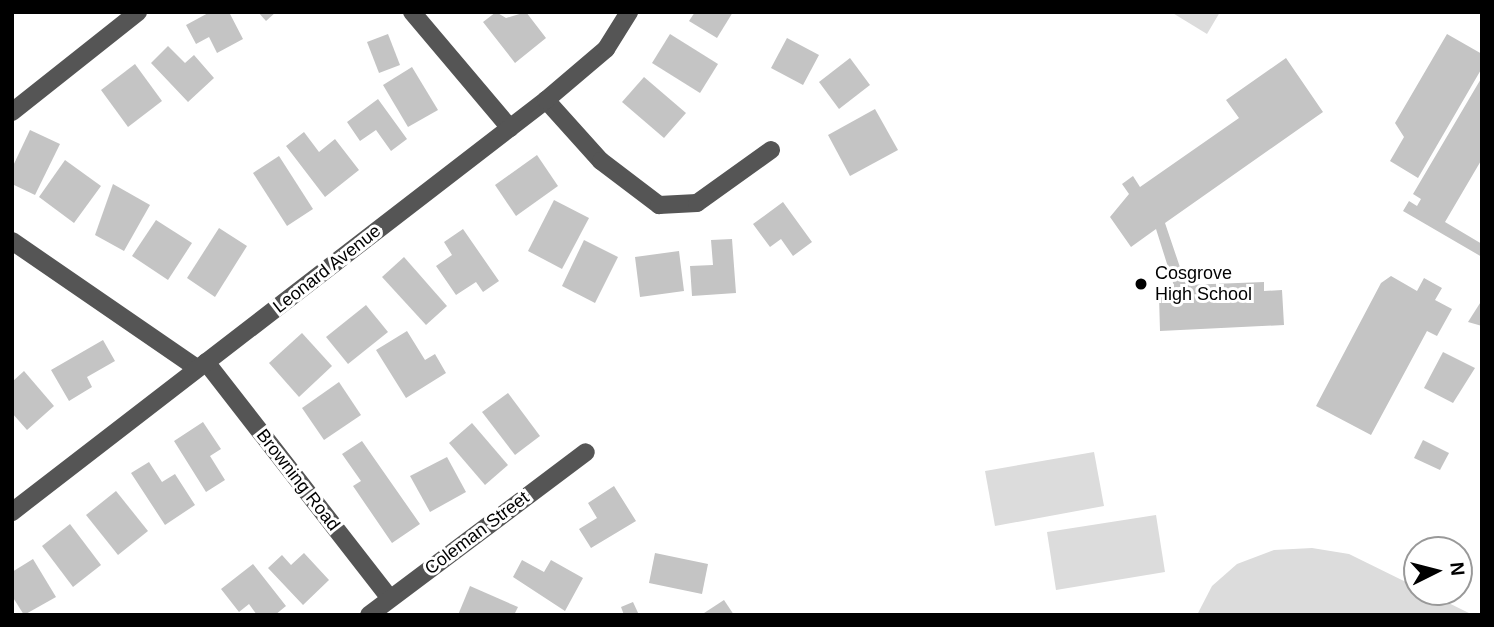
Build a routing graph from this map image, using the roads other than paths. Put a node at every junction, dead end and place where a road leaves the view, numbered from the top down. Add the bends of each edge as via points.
1 (138, 12) edge
2 (412, 12) edge
3 (629, 12) edge
4 (546, 100) junction
5 (12, 111) edge
6 (510, 128) junction
7 (771, 150) dead end
8 (12, 241) edge
9 (202, 365) junction
10 (586, 452) dead end
11 (12, 512) edge
12 (390, 598) junction
13 (369, 615) edge

1 - 5 street
2 - 6 street
3 - 4 street, Leonard Avenue via 606,49
4 - 6 street, Leonard Avenue
4 - 7 street via 601,161 659,205 697,203
6 - 9 street, Leonard Avenue
8 - 9 street, Browning Road
9 - 11 street, Leonard Avenue
9 - 12 street, Browning Road
10 - 12 street, Coleman Street
12 - 13 street, Coleman Street

